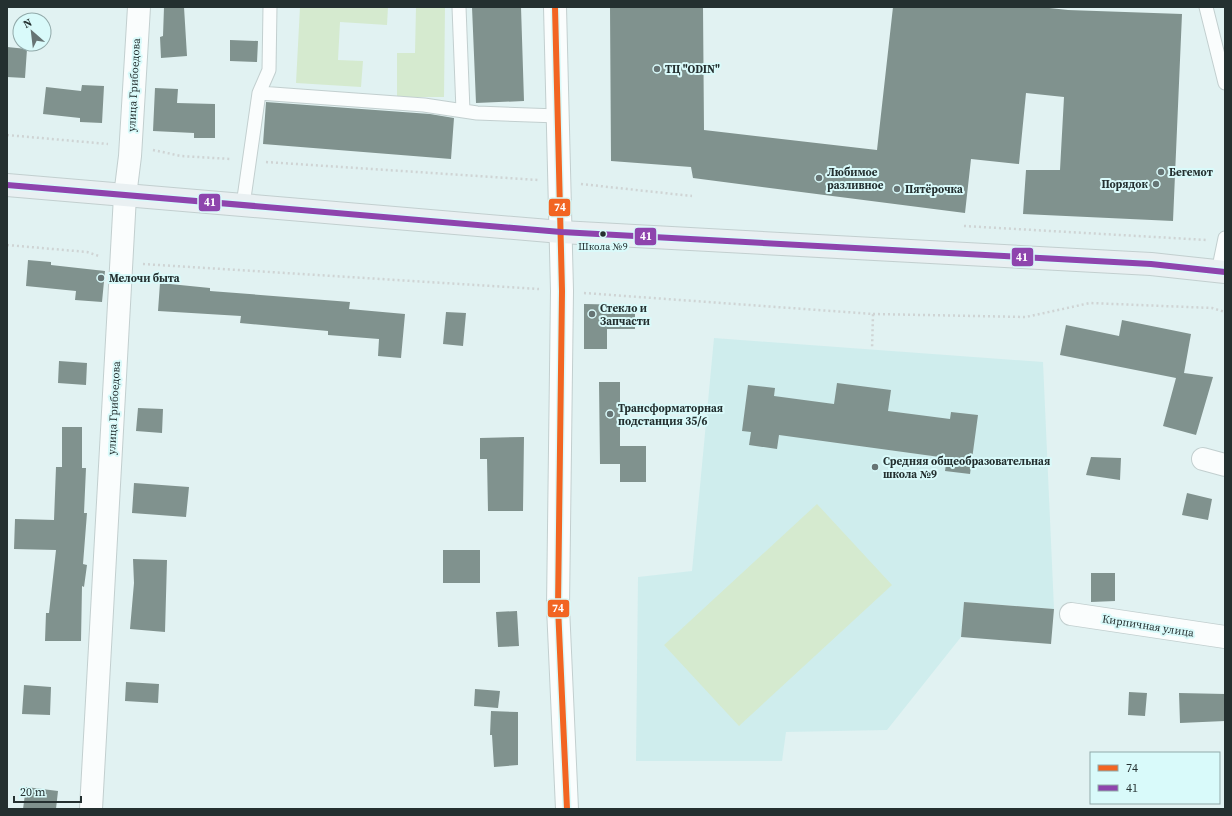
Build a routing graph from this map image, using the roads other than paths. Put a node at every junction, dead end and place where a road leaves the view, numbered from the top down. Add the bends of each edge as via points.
1 (139, 7) edge
2 (270, 7) edge
3 (459, 7) edge
4 (555, 7) edge
5 (1206, 7) edge
6 (1225, 83) edge
7 (259, 93) junction
8 (464, 111) junction
9 (558, 116) junction
10 (7, 185) edge
11 (125, 196) junction
12 (243, 206) junction
13 (561, 232) junction
14 (1225, 238) edge
15 (1222, 272) edge
16 (1203, 459) dead end
17 (1225, 465) edge
18 (1072, 614) dead end
19 (1225, 637) edge
20 (91, 809) edge
21 (567, 809) edge

1 - 11 street, улица Грибоедова via 131,146
2 - 7 lane via 269,70
3 - 8 lane
4 - 9 street
5 - 6 lane
7 - 8 lane via 424,105
7 - 12 lane
8 - 9 lane
9 - 13 street
10 - 11 main road
11 - 12 main road
11 - 20 street, улица Грибоедова
12 - 13 main road
13 - 15 main road via 1143,264
13 - 21 street via 558,607
14 - 15 lane
16 - 17 street
18 - 19 street, Кирпичная улица

